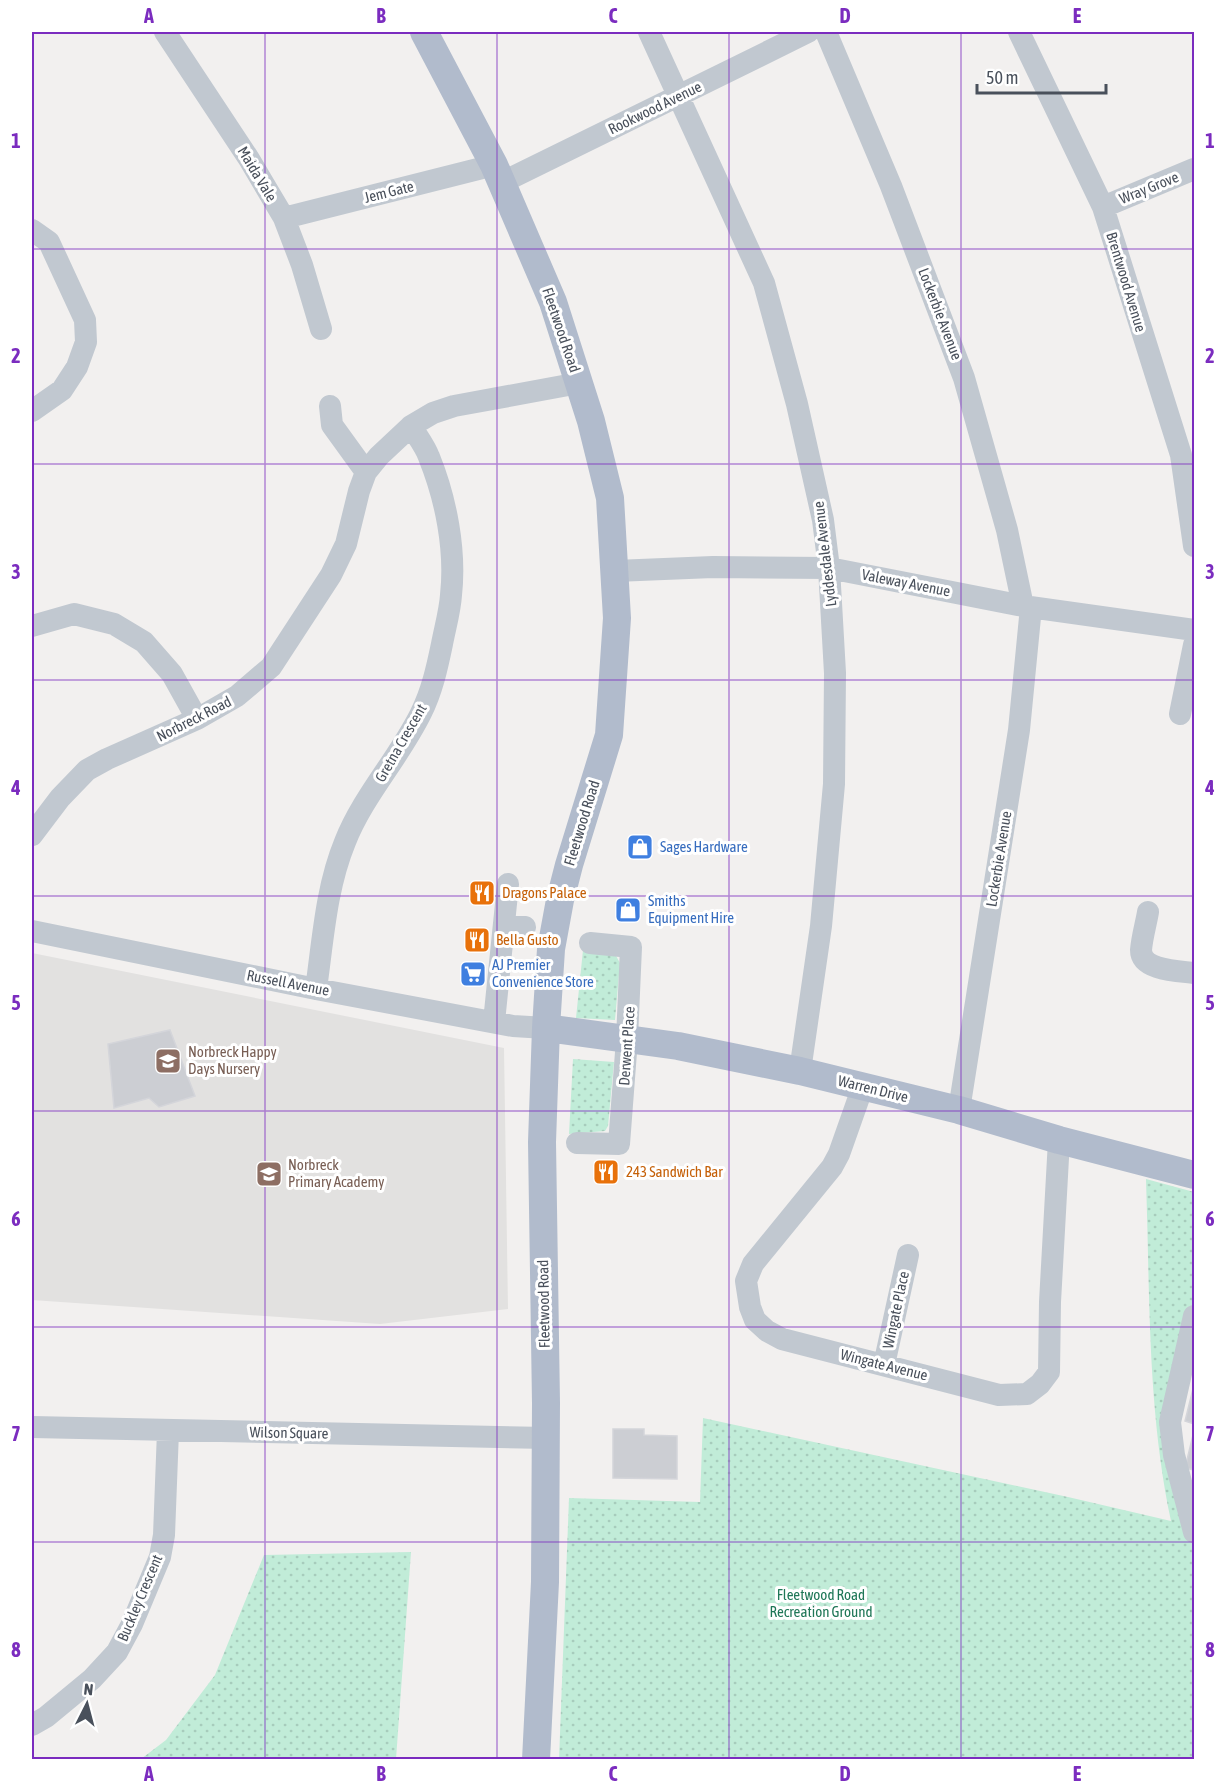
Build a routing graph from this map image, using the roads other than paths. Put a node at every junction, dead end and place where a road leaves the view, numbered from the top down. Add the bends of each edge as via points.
1 (165, 32) edge
2 (424, 32) edge
3 (649, 32) edge
4 (808, 32) edge
5 (826, 32) edge
6 (1019, 32) edge
7 (679, 97) junction
8 (1194, 170) edge
9 (498, 174) junction
10 (1102, 207) junction
11 (284, 218) junction
12 (32, 230) edge
13 (321, 329) dead end
14 (579, 383) junction
15 (330, 406) dead end
16 (32, 411) edge
17 (411, 426) junction
18 (1187, 453) edge
19 (366, 472) junction
20 (1194, 546) edge
21 (829, 568) junction
22 (615, 571) junction
23 (1027, 606) junction
24 (32, 626) edge
25 (1194, 630) edge
26 (1194, 645) edge
27 (1180, 714) dead end
28 (197, 719) junction
29 (32, 835) edge
30 (508, 884) dead end
31 (1148, 912) dead end
32 (32, 931) edge
33 (590, 943) dead end
34 (1194, 974) edge
35 (316, 989) junction
36 (494, 1022) junction
37 (546, 1029) junction
38 (627, 1039) junction
39 (800, 1071) junction
40 (863, 1086) junction
41 (959, 1110) junction
42 (1059, 1140) junction
43 (577, 1143) dead end
44 (1194, 1174) edge
45 (908, 1255) dead end
46 (1194, 1316) edge
47 (884, 1365) junction
48 (1188, 1370) edge
49 (32, 1427) edge
50 (168, 1431) junction
51 (547, 1438) junction
52 (1194, 1532) edge
53 (32, 1725) edge
54 (536, 1760) edge

1 - 11 street, Maida Vale
2 - 9 main road, Fleetwood Road
3 - 7 street, Lyddesdale Avenue
4 - 7 street, Rookwood Avenue
5 - 23 street, Lockerbie Avenue via 964,378
6 - 10 street, Brentwood Avenue
7 - 9 street, Rookwood Avenue
7 - 21 street, Lyddesdale Avenue via 764,283 824,520
8 - 10 street, Wray Grove
9 - 11 street, Jem Gate
9 - 14 main road, Fleetwood Road via 554,302
10 - 18 street, Brentwood Avenue
11 - 13 street, Maida Vale
12 - 16 street via 49,242 86,320 86,342 63,390
14 - 17 street, Norbreck Road via 454,406
14 - 22 main road, Fleetwood Road via 610,498
15 - 19 street via 332,424
17 - 19 street, Norbreck Road
17 - 35 street, Gretna Crescent via 429,455 443,499 450,545 451,596 435,677 422,712 344,843 336,868
18 - 20 street, Brentwood Avenue
19 - 28 street, Norbreck Road via 346,544 331,575 271,667 237,696
21 - 22 street, Valeway Avenue
21 - 23 street, Valeway Avenue
21 - 39 street, Lyddesdale Avenue via 835,673 834,784 821,926
22 - 37 main road, Fleetwood Road via 617,618 609,735 560,900 551,949
23 - 25 street, Valeway Avenue
23 - 41 street, Lockerbie Avenue via 1019,730
24 - 28 street via 74,614 114,624 144,642 172,674
26 - 27 street
28 - 29 street, Norbreck Road via 87,770
30 - 36 street via 515,926
31 - 34 street via 1142,955 1156,968
32 - 35 street, Russell Avenue
33 - 38 street, Derwent Place via 631,947
35 - 36 street, Russell Avenue
36 - 37 street, Russell Avenue
37 - 38 main road, Warren Drive
37 - 51 main road, Fleetwood Road via 542,1153
38 - 39 main road, Warren Drive
38 - 43 street, Derwent Place via 619,1144
39 - 40 main road, Warren Drive
40 - 41 main road, Warren Drive
40 - 47 street, Wingate Avenue via 832,1167 753,1264 746,1281 755,1320 767,1331 782,1339
41 - 42 main road, Warren Drive
42 - 44 main road, Warren Drive
42 - 47 street, Wingate Avenue via 1048,1372 1040,1384 1026,1394 999,1395
45 - 47 street, Wingate Place
46 - 48 street
48 - 52 street via 1170,1422 1174,1455
49 - 50 street, Wilson Square
50 - 51 street, Wilson Square
50 - 53 street, Buckley Crescent via 160,1557 132,1624 117,1652 93,1679
51 - 54 main road, Fleetwood Road

